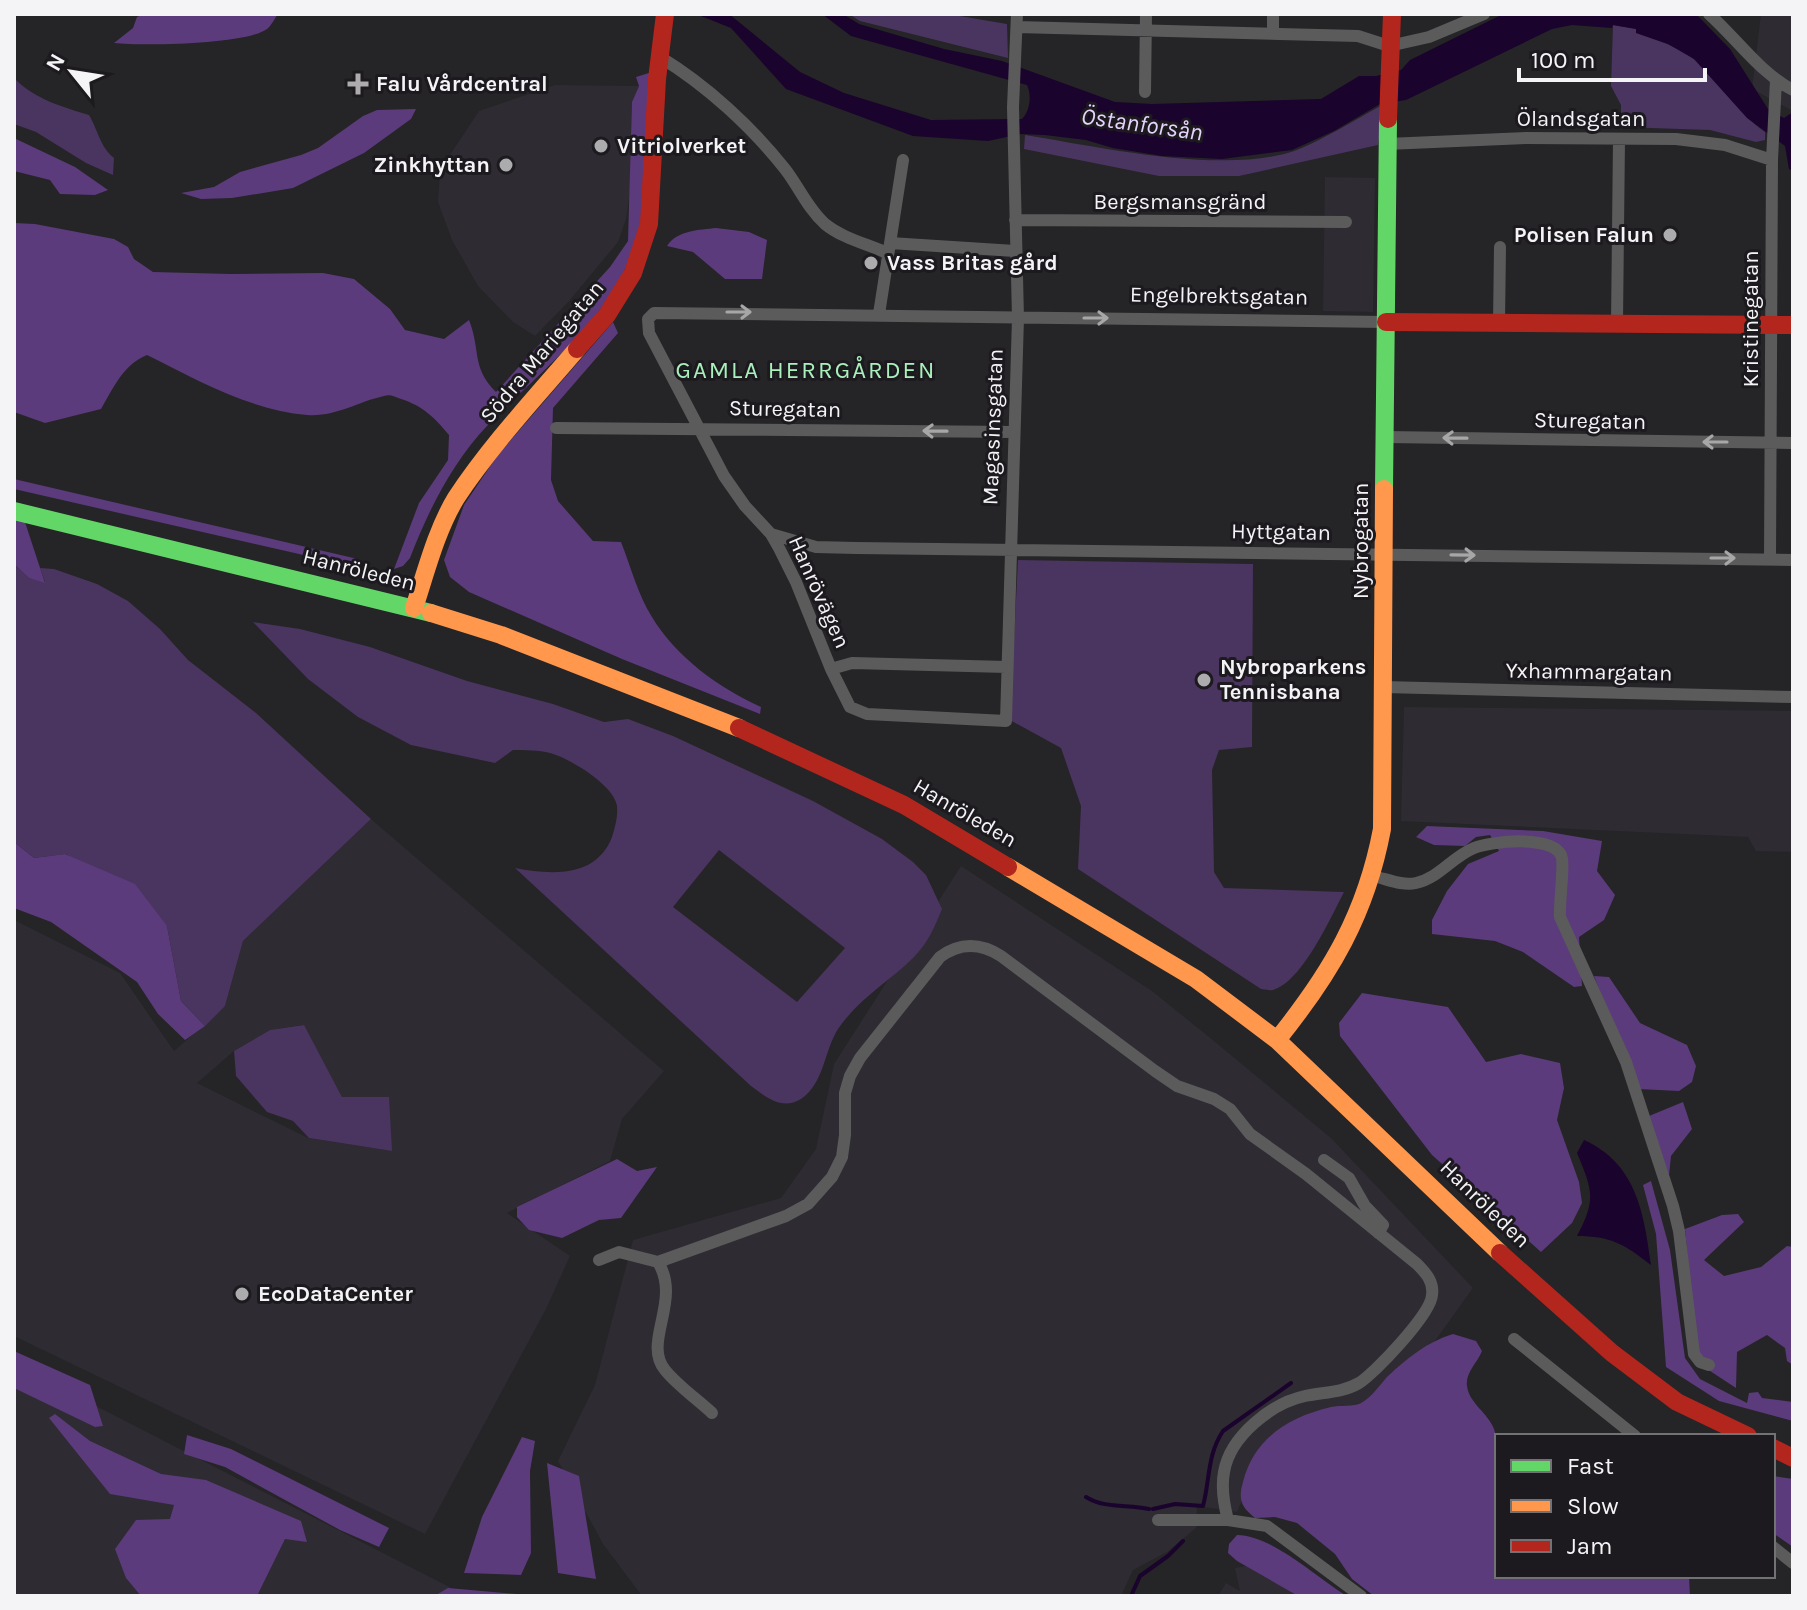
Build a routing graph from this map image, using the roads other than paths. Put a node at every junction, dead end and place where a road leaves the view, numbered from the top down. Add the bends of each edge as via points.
1 (665, 14) edge
2 (1146, 14) edge
3 (1273, 14) edge
4 (1392, 14) edge
5 (1484, 14) edge
6 (1709, 14) edge
7 (1017, 21) edge
8 (1145, 29) junction
9 (1273, 33) junction
10 (1389, 46) junction
11 (660, 57) junction
12 (1776, 80) junction
13 (1793, 90) edge
14 (1145, 92) dead end
15 (1619, 139) junction
16 (1387, 144) junction
17 (903, 160) dead end
18 (1772, 160) junction
19 (1015, 220) junction
20 (1346, 222) dead end
21 (1500, 247) dead end
22 (888, 248) junction
23 (1015, 251) junction
24 (879, 314) junction
25 (1018, 318) junction
26 (648, 319) joint
27 (1386, 322) junction
28 (1499, 323) junction
29 (1617, 323) junction
30 (1771, 325) junction
31 (1793, 325) edge
32 (696, 427) junction
33 (556, 428) dead end
34 (1013, 432) junction
35 (1386, 437) junction
36 (1771, 443) junction
37 (1793, 443) edge
38 (14, 511) edge
39 (771, 534) junction
40 (1010, 548) junction
41 (1385, 553) junction
42 (1770, 559) junction
43 (1793, 560) edge
44 (414, 608) junction
45 (1007, 667) junction
46 (831, 669) junction
47 (1383, 687) junction
48 (1793, 697) edge
49 (1006, 721) joint
50 (1373, 876) junction
51 (1277, 1040) junction
52 (1324, 1160) dead end
53 (1378, 1233) junction
54 (599, 1260) dead end
55 (658, 1262) junction
56 (1514, 1339) dead end
57 (1709, 1365) dead end
58 (712, 1413) dead end
59 (1633, 1434) edge
60 (1747, 1434) edge
61 (1775, 1449) edge
62 (1793, 1458) edge
63 (1158, 1520) dead end
64 (1228, 1520) junction
65 (1775, 1549) edge
66 (1793, 1563) edge
67 (1361, 1596) edge

1 - 11 main road, Södra Mariegatan
2 - 8 street
3 - 9 street
4 - 10 main road, Nybrogatan
5 - 10 street via 1429,37
6 - 12 street
7 - 8 street
7 - 19 street, Magasinsgatan
8 - 9 street
8 - 14 street
9 - 10 street via 1358,36
10 - 16 main road, Nybrogatan
11 - 22 street via 755,136 825,223
11 - 44 main road, Södra Mariegatan via 649,224 633,273 607,315 508,429 456,499
12 - 13 street
12 - 18 street, Kristinegatan
15 - 16 street, Ölandsgatan
15 - 18 street, Ölandsgatan via 1701,141
15 - 29 street
16 - 27 main road, Nybrogatan
17 - 22 street
18 - 30 street, Kristinegatan
19 - 20 street, Bergsmansgränd
19 - 23 street, Magasinsgatan
21 - 28 street
22 - 23 street
22 - 24 street
23 - 25 street, Magasinsgatan
24 - 25 street, Engelbrektsgatan
26 -> 24 street, Engelbrektsgatan via 657,312
25 -> 27 street, Engelbrektsgatan
25 - 34 street, Magasinsgatan
26 - 32 street, Hanrövägen via 649,333
27 - 28 main road, Engelbrektsgatan
27 - 35 main road, Nybrogatan
28 - 29 main road, Engelbrektsgatan
29 - 30 main road, Engelbrektsgatan
30 - 31 main road, Engelbrektsgatan
30 - 36 street, Kristinegatan
32 - 33 street, Sturegatan
34 -> 32 street, Sturegatan
32 - 39 street, Hanrövägen via 733,490
34 - 40 street, Magasinsgatan
36 -> 35 street, Sturegatan
35 - 41 main road, Nybrogatan
36 - 37 street, Sturegatan
36 - 42 street, Kristinegatan
38 - 44 main road, Hanröleden
39 - 40 street, Hyttgatan via 816,547
39 - 46 street, Hanrövägen
40 - 41 street, Hyttgatan
40 - 45 street, Magasinsgatan
41 -> 42 street, Hyttgatan
41 - 47 main road, Nybrogatan
42 - 43 street, Hyttgatan
44 - 51 main road, Hanröleden via 501,635 719,720 904,805 1196,979
45 - 46 street via 852,663
45 - 49 street, Magasinsgatan
46 - 49 street, Hanrövägen via 846,703 860,712
47 - 48 street, Yxhammargatan
47 - 50 main road, Nybrogatan via 1382,829
50 - 51 main road, Nybrogatan via 1334,966
50 - 57 street via 1415,883 1475,847 1494,844 1540,842 1560,854 1560,917 1635,1089 1679,1231 1694,1354
51 - 60 main road, Hanröleden via 1612,1353 1677,1402
52 - 53 street via 1349,1178 1383,1225
53 - 55 street via 1250,1134 1230,1109 1177,1086 994,951 969,945 934,963 854,1067 845,1093 842,1157 817,1196 786,1216
53 - 64 street via 1425,1272 1431,1304 1364,1379 1282,1404 1242,1437 1224,1471
54 - 55 street via 619,1252
55 - 58 street via 666,1274 667,1299 657,1340 660,1360
56 - 59 street
61 - 62 main road
63 - 64 street
64 - 67 street via 1267,1526
65 - 66 street

